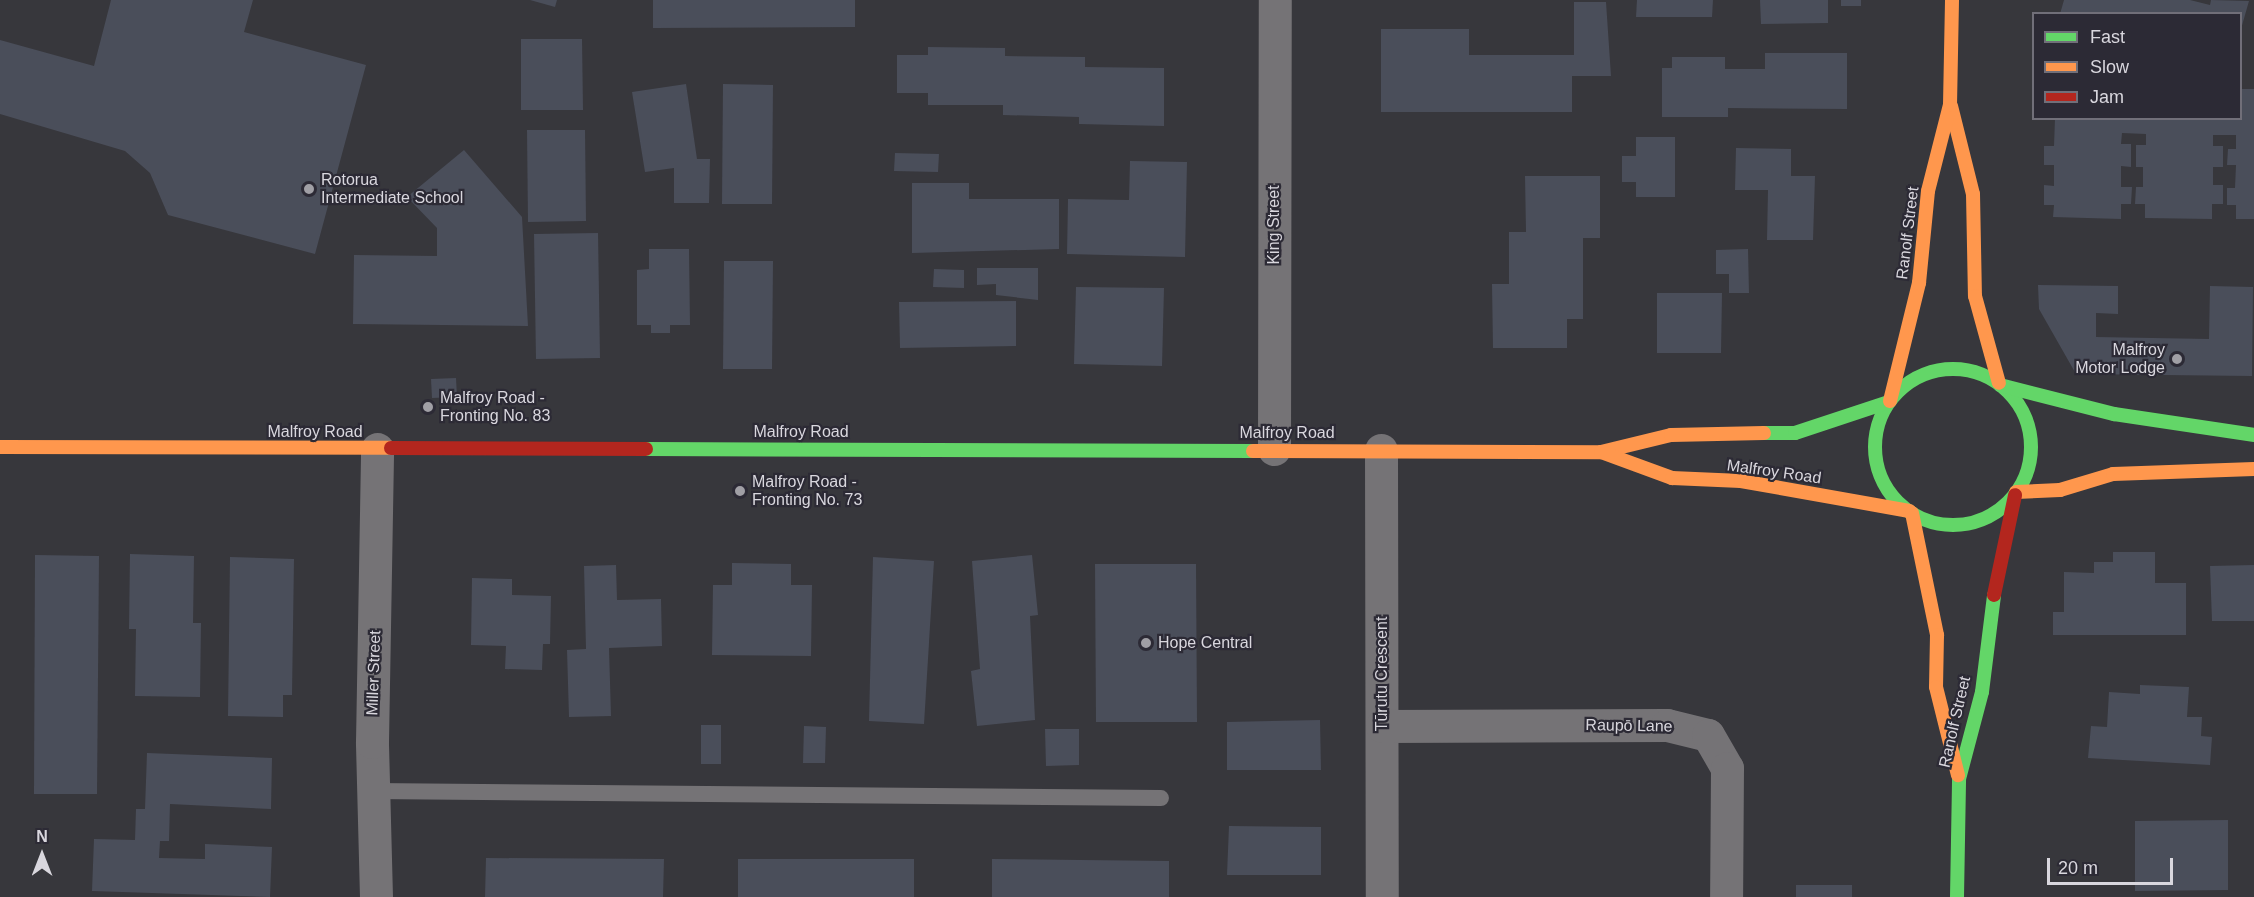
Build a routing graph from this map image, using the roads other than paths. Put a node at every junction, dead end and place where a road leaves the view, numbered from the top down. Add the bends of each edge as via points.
1 (1275, 0) edge
2 (1952, 0) edge
3 (1950, 105) junction
4 (2000, 384) junction
5 (1890, 401) junction
6 (2254, 435) edge
7 (0, 447) edge
8 (377, 449) junction
9 (1274, 449) junction
10 (1381, 450) junction
11 (1601, 452) junction
12 (2254, 469) edge
13 (2016, 494) junction
14 (1911, 512) junction
15 (1382, 726) junction
16 (1959, 779) junction
17 (372, 791) junction
18 (1161, 798) dead end
19 (376, 897) edge
20 (1382, 897) edge
21 (1726, 897) edge
22 (1957, 897) edge

1 - 9 street, King Street
2 - 3 main road, Ranolf Street
3 - 4 main road, Ranolf Street via 1974,194 1975,296
3 - 5 main road, Ranolf Street via 1928,191 1919,283
4 - 5 main road via 1981,374 1941,370 1904,386
4 - 6 main road via 2138,418 2216,426
4 - 13 main road via 2018,402 2032,447
5 - 11 main road, Malfroy Road via 1795,433 1671,435
5 - 14 main road via 1880,421 1877,460 1894,497
7 - 8 main road, Malfroy Road
8 - 9 main road, Malfroy Road
8 - 17 street, Miller Street
9 - 10 main road, Malfroy Road
10 - 11 main road, Malfroy Road
10 - 15 street, Tūrutu Crescent
11 - 14 main road, Malfroy Road via 1672,478 1741,481
12 - 13 main road via 2113,474 2060,490
13 - 14 main road via 1993,513 1967,523 1948,525
13 - 16 main road, Ranolf Street via 1986,632 1982,692
14 - 16 main road, Ranolf Street via 1937,635 1936,687
15 - 20 street, Tūrutu Crescent
15 - 21 street, Raupō Lane via 1667,725 1708,735 1727,768
16 - 22 main road, Ranolf Street
17 - 18 lane
17 - 19 street, Miller Street

